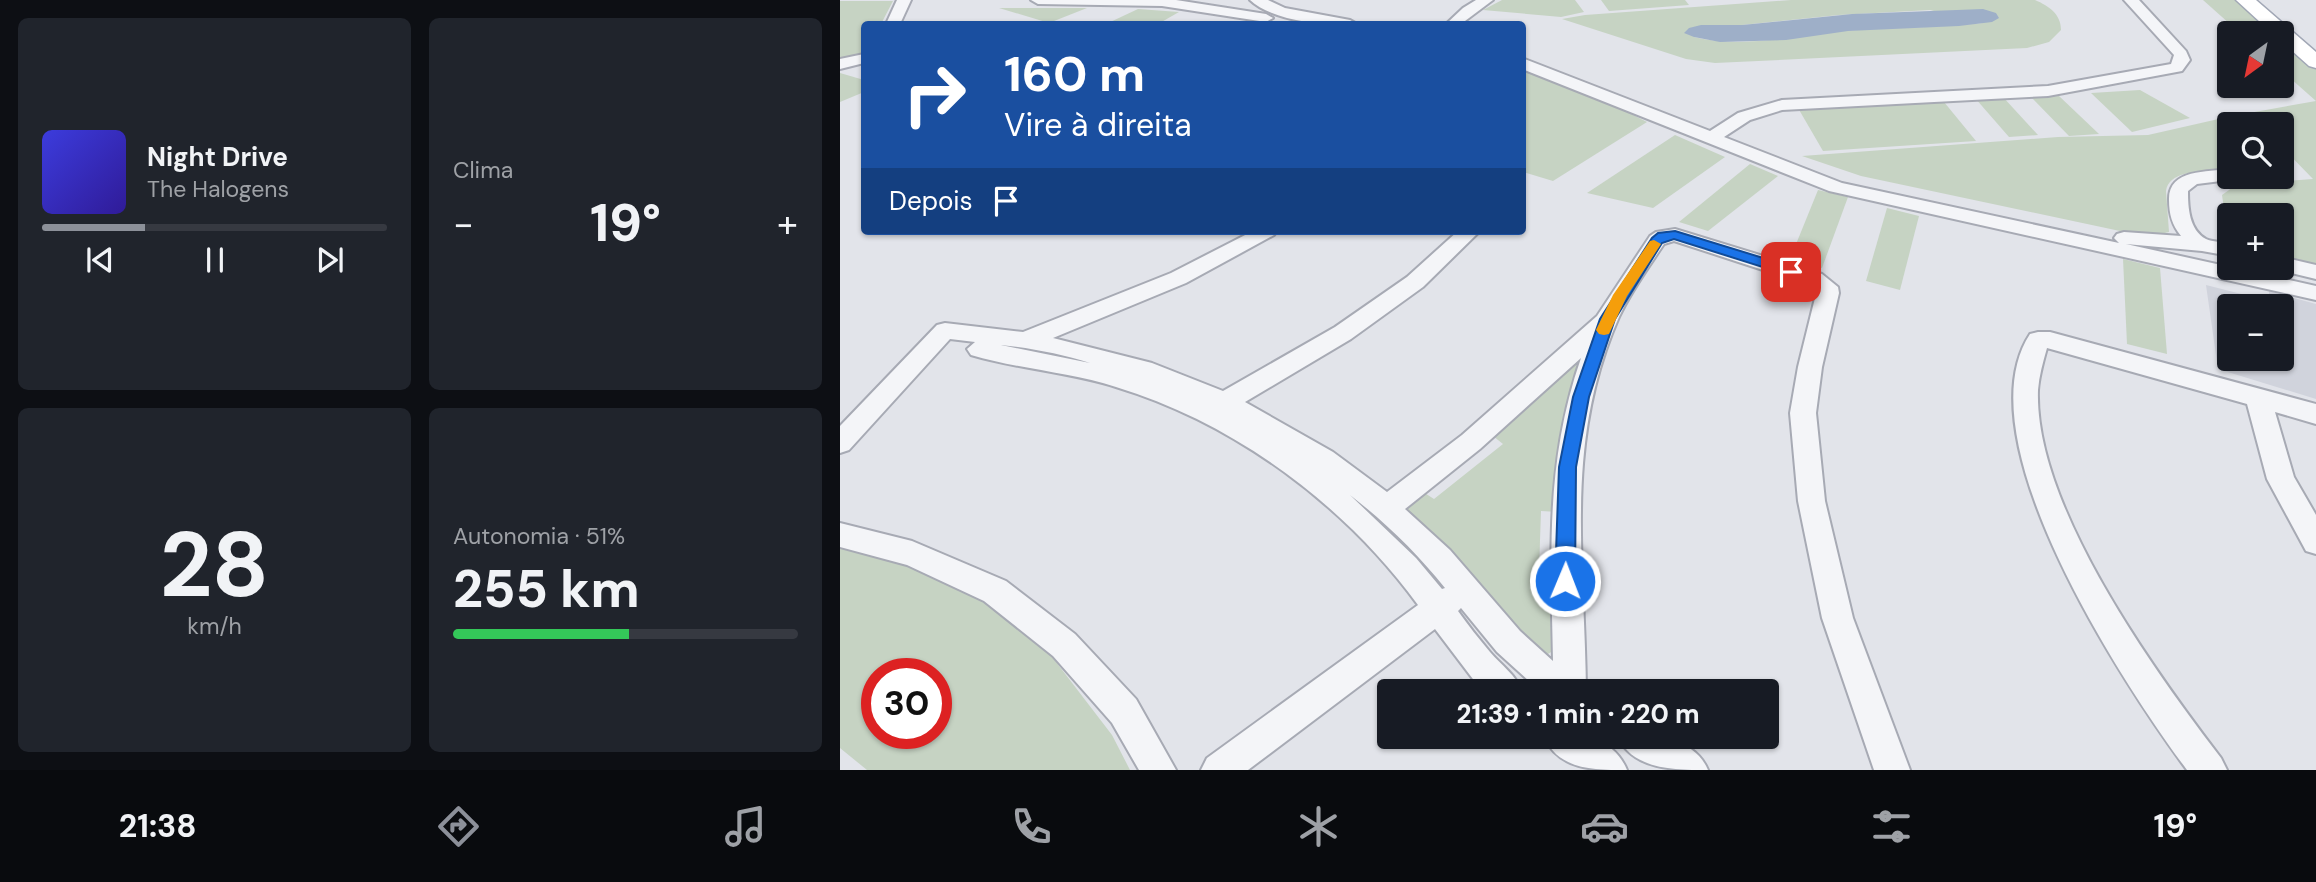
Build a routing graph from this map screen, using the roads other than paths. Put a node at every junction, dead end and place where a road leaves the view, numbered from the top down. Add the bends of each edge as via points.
1 (904, 0) edge
2 (1038, 0) edge
3 (1486, 0) edge
4 (2131, 0) edge
5 (2245, 0) edge
6 (1136, 1) edge
7 (1161, 1) edge
8 (1248, 1) edge
9 (2270, 9) edge
10 (1223, 11) junction
11 (1266, 18) junction
12 (894, 21) edge
13 (1283, 21) edge
14 (1333, 21) edge
15 (1457, 21) edge
16 (1526, 54) edge
17 (861, 60) edge
18 (2316, 62) edge
19 (840, 64) edge
20 (1526, 65) edge
21 (1716, 134) junction
22 (2217, 176) edge
23 (1260, 235) edge
24 (1466, 235) edge
25 (2197, 242) junction
26 (2217, 246) edge
27 (2294, 267) edge
28 (2217, 271) edge
29 (2316, 272) edge
30 (2256, 280) edge
31 (2316, 293) edge
32 (1608, 319) junction
33 (937, 338) junction
34 (1026, 340) junction
35 (2258, 398) junction
36 (1217, 407) junction
37 (2316, 414) edge
38 (840, 443) edge
39 (1385, 508) junction
40 (840, 534) edge
41 (2316, 541) edge
42 (1463, 587) junction
43 (1437, 610) junction
44 (1496, 679) edge
45 (1553, 679) edge
46 (1568, 679) edge
47 (1578, 749) edge
48 (1655, 749) edge
49 (1158, 770) edge
50 (1219, 770) edge
51 (1609, 770) edge
52 (1690, 770) edge
53 (1892, 770) edge
54 (2209, 770) edge

1 - 12 street
2 - 6 street
3 - 15 street
4 - 21 street via 2181,54 2176,68 2049,91 1782,105 1753,112
5 - 9 main road
6 - 7 street
7 - 10 street
8 - 10 street
8 - 11 street
8 - 14 street
9 - 18 main road
10 - 11 street
11 - 13 street
16 - 21 street
17 - 19 street
20 - 21 street
21 - 25 street via 1851,178 2115,236
21 - 28 street via 1836,187
22 - 25 street via 2192,179 2178,189 2180,221
23 - 34 street via 1197,271
24 - 36 street via 1415,282 1343,333
25 - 26 street
27 - 29 street
30 - 31 street
32 - 39 street via 1492,426
32 - 46 street via 1581,397 1567,467
32 - 53 street via 1657,240 1668,235 1814,279 1827,287 1803,416 1811,508 1829,584
33 - 34 street via 983,333
33 - 36 street via 1088,371
33 - 38 street
34 - 36 street via 1166,376
35 - 37 street
35 - 41 street via 2281,480
35 - 54 street via 2044,339 2036,343 2026,390 2033,455 2064,540 2111,629
36 - 39 street via 1312,450
36 - 43 street via 1358,518 1407,568
39 - 42 street
40 - 49 street via 912,554 995,591 1063,645 1124,711
42 - 43 street
42 - 45 street via 1521,654
43 - 44 street
43 - 50 street
47 - 51 street
48 - 52 street

